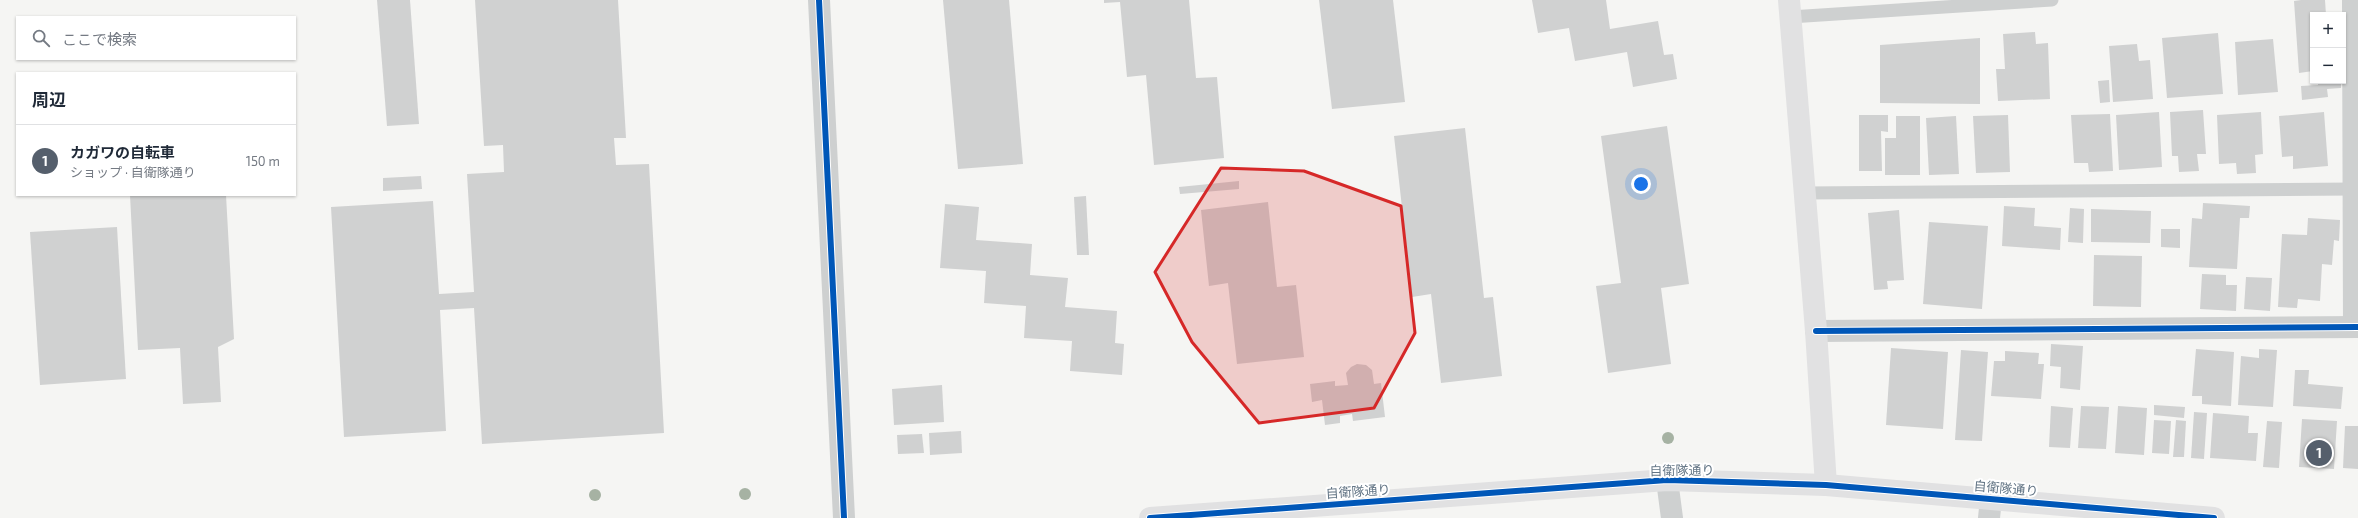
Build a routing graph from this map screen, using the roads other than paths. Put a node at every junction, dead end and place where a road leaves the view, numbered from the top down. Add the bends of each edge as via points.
1 (819, 0) edge
2 (2052, 0) edge
3 (2353, 0) edge
4 (1789, 9) edge
5 (2354, 189) junction
6 (1805, 193) junction
7 (2356, 327) edge
8 (1816, 332) junction
9 (1667, 480) junction
10 (1826, 484) junction
11 (1990, 508) edge
12 (844, 518) edge
13 (1150, 518) edge
14 (1672, 518) edge
15 (2214, 518) edge

1 - 12 street
2 - 4 lane
3 - 5 street
4 - 6 street
5 - 6 lane
5 - 7 street
6 - 8 street
7 - 8 street
8 - 10 street
9 - 10 street, 自衛隊通り
9 - 13 street, 自衛隊通り
9 - 14 street
10 - 11 street, 自衛隊通り
11 - 15 street, 自衛隊通り

